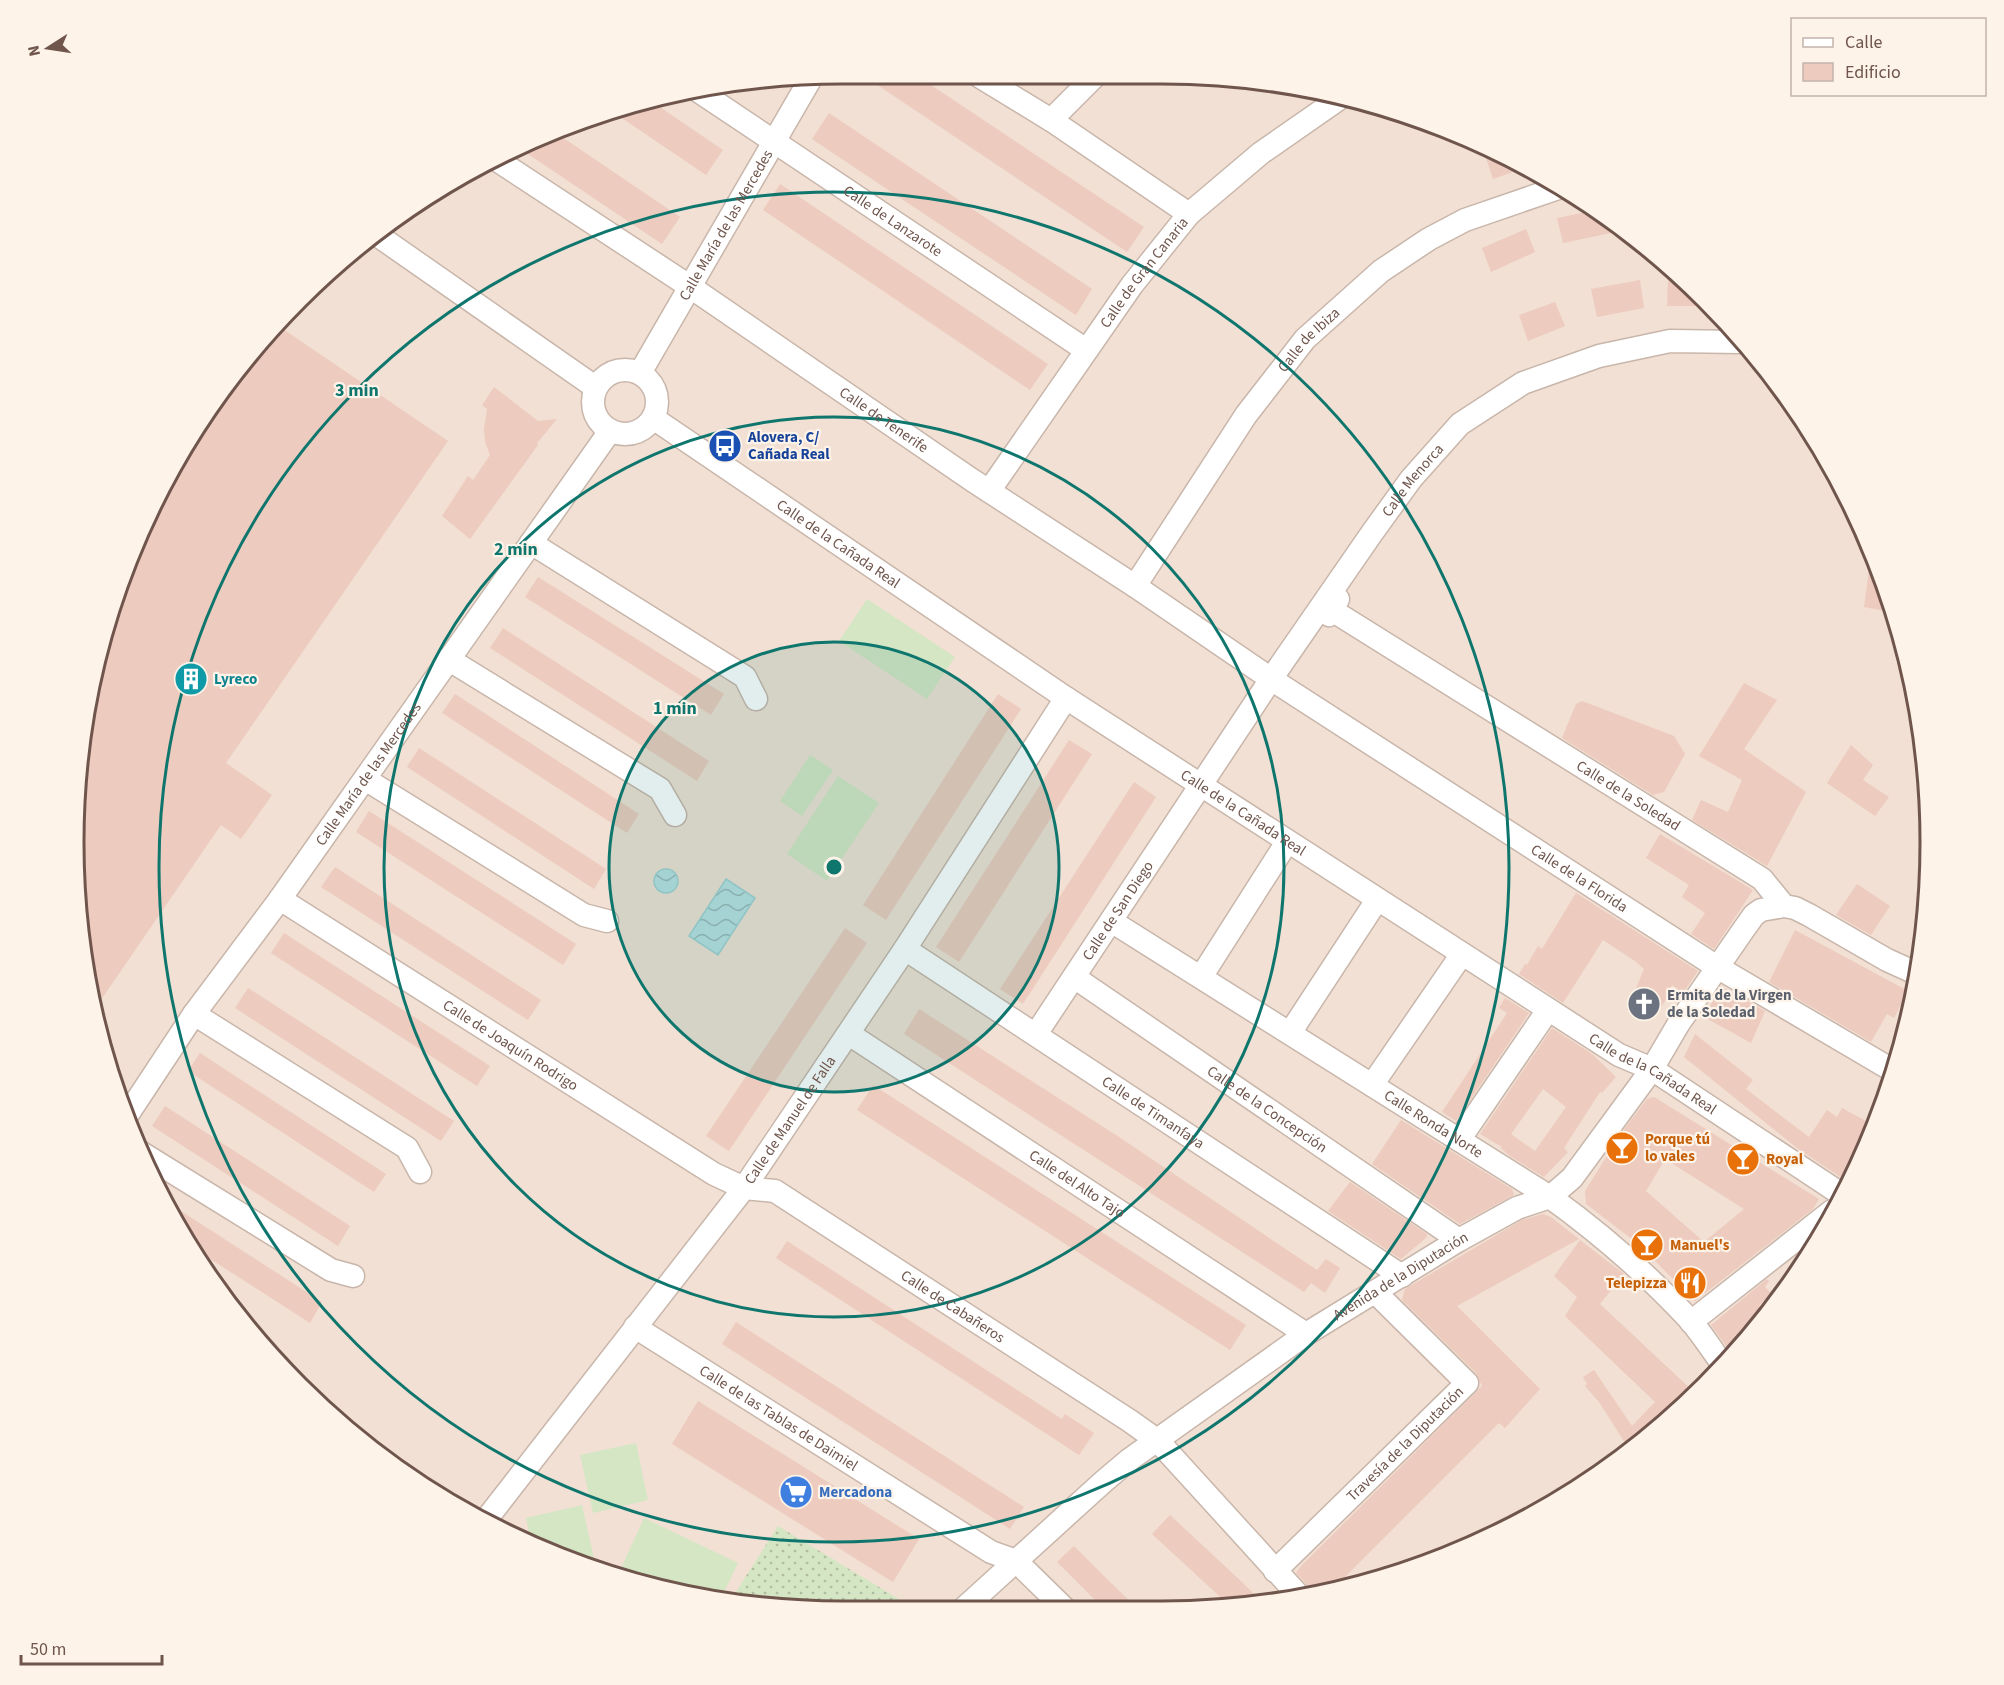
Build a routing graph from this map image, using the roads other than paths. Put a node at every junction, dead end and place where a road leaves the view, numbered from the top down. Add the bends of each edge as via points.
1 (992, 84) edge
2 (1087, 84) edge
3 (807, 85) edge
4 (707, 97) edge
5 (1331, 104) edge
6 (1051, 120) junction
7 (774, 141) junction
8 (503, 164) edge
9 (1549, 191) edge
10 (1189, 214) junction
11 (383, 239) edge
12 (689, 286) junction
13 (1732, 342) edge
14 (1086, 350) junction
15 (640, 373) junction
16 (596, 387) junction
17 (653, 418) junction
18 (610, 431) junction
19 (989, 491) junction
20 (531, 543) junction
21 (1135, 586) junction
22 (1328, 607) junction
23 (448, 659) junction
24 (1271, 679) junction
25 (1066, 698) junction
26 (756, 699) dead end
27 (365, 779) junction
28 (1200, 786) junction
29 (675, 815) dead end
30 (1287, 842) junction
31 (280, 899) junction
32 (1377, 900) junction
33 (1784, 906) junction
34 (607, 921) dead end
35 (1111, 921) junction
36 (905, 949) junction
37 (1462, 954) junction
38 (1717, 967) junction
39 (1909, 970) edge
40 (1074, 977) junction
41 (1201, 977) junction
42 (1548, 1010) junction
43 (194, 1014) junction
44 (1290, 1033) junction
45 (849, 1034) junction
46 (1036, 1034) junction
47 (1886, 1066) edge
48 (1652, 1069) junction
49 (1372, 1086) junction
50 (132, 1108) edge
51 (1459, 1140) junction
52 (154, 1161) edge
53 (420, 1172) dead end
54 (744, 1188) junction
55 (1835, 1190) edge
56 (1550, 1197) junction
57 (1818, 1222) edge
58 (1459, 1240) junction
59 (353, 1276) dead end
60 (1402, 1276) junction
61 (1375, 1292) junction
62 (1691, 1322) junction
63 (635, 1327) junction
64 (1306, 1334) junction
65 (1717, 1359) edge
66 (1158, 1441) junction
67 (490, 1514) edge
68 (1016, 1561) junction
69 (1275, 1571) junction
70 (1292, 1589) edge
71 (972, 1601) edge
72 (1057, 1601) edge

1 - 6 street
2 - 6 street
3 - 7 street, Calle María de las Mercedes
4 - 7 street, Calle de Lanzarote
5 - 10 street, Calle de Gran Canaria via 1261,153
6 - 10 street
7 - 12 street, Calle María de las Mercedes
7 - 14 street, Calle de Lanzarote
8 - 12 street, Calle de Tenerife
9 - 21 street, Calle de Ibiza via 1465,220 1429,239 1381,271 1305,339 1246,415
10 - 14 street, Calle de Gran Canaria
11 - 16 street
12 - 15 street, Calle María de las Mercedes
12 - 19 street, Calle de Tenerife
13 - 22 street, Calle Menorca via 1670,341 1599,356 1523,383 1460,424 1411,479
14 - 19 street, Calle de Gran Canaria
15 - 16 street via 615,371
15 - 17 street via 656,393
16 - 18 street via 592,399 594,412
17 - 18 street via 642,429 626,434
17 - 25 street, Calle de la Cañada Real
18 - 20 street, Calle María de las Mercedes
19 - 21 street, Calle de Tenerife
20 - 23 street, Calle María de las Mercedes
20 - 26 street via 745,676
21 - 24 street, Calle de Tenerife
22 - 24 street, Calle Menorca
22 - 33 street, Calle de la Soledad via 1762,879
23 - 27 street, Calle María de las Mercedes
23 - 29 street via 660,789
24 - 28 street, Calle Menorca
24 - 38 street, Calle de la Florida
25 - 28 street, Calle de la Cañada Real
25 - 36 street, Calle de Manuel de Falla
27 - 31 street, Calle María de las Mercedes
27 - 34 street via 584,915
28 - 30 street, Calle de la Cañada Real
28 - 35 street, Calle de San Diego
30 - 32 street, Calle de la Cañada Real
30 - 41 street
31 - 43 street, Calle María de las Mercedes
31 - 54 street, Calle de Joaquín Rodrigo via 714,1174
32 - 37 street, Calle de la Cañada Real
32 - 44 street
33 - 38 street, Avenida de la Diputación via 1770,907 1754,915
33 - 39 street, Calle de la Soledad via 1809,915
35 - 40 street, Calle de San Diego
35 - 41 street, Calle Ronda Norte
36 - 45 street, Calle de Manuel de Falla
36 - 46 street, Calle de Timanfaya
37 - 42 street, Calle de la Cañada Real
37 - 49 street
38 - 47 street, Calle de la Florida
38 - 48 street, Avenida de la Diputación
40 - 46 street, Calle de San Diego
40 - 58 street, Calle de la Concepción
41 - 44 street, Calle Ronda Norte
42 - 48 street, Calle de la Cañada Real via 1624,1058
42 - 51 street
43 - 50 street, Calle María de las Mercedes
43 - 53 street via 407,1148
44 - 49 street, Calle Ronda Norte
45 - 54 street, Calle de Manuel de Falla
45 - 64 street, Calle del Alto Tajo
46 - 60 street, Calle de Timanfaya
48 - 55 street, Calle de la Cañada Real
48 - 56 street, Avenida de la Diputación via 1572,1178
49 - 51 street, Calle Ronda Norte
51 - 56 street, Calle Ronda Norte
52 - 59 street via 331,1270
54 - 63 street, Calle de Manuel de Falla
54 - 66 street, Calle de Cabañeros via 775,1191
56 - 58 street, Avenida de la Diputación via 1517,1208
56 - 62 street, Calle Ronda Norte via 1576,1215
57 - 62 street
58 - 60 street, Avenida de la Diputación
60 - 61 street, Avenida de la Diputación
61 - 64 street, Avenida de la Diputación
61 - 69 street, Travesía de la Diputación via 1467,1383
62 - 65 street, Calle Ronda Norte
63 - 67 street, Calle de Manuel de Falla
63 - 68 street, Calle de las Tablas de Daimiel via 991,1552
64 - 66 street, Avenida de la Diputación
66 - 68 street, Avenida de la Diputación via 1129,1460
66 - 69 street, Calle de Cabañeros
68 - 71 street, Avenida de la Diputación
68 - 72 street
69 - 70 street, Calle de Cabañeros

